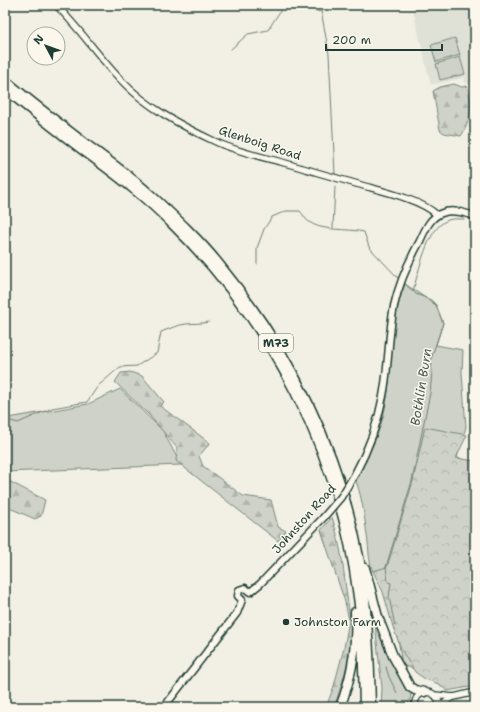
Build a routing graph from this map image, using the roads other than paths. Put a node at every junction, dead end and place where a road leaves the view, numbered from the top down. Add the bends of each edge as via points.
1 (56, 5) edge
2 (5, 80) edge
3 (5, 89) edge
4 (437, 215) junction
5 (475, 216) edge
6 (336, 493) junction
7 (345, 498) junction
8 (250, 592) junction
9 (242, 600) junction
10 (424, 692) junction
11 (475, 692) edge
12 (435, 695) junction
13 (454, 697) junction
14 (414, 706) edge
15 (164, 707) edge
16 (340, 707) edge
17 (364, 707) edge
18 (371, 707) edge
19 (439, 707) edge

1 - 4 street, Glenboig Road via 76,25 122,82 171,119 215,142 393,194 425,206
2 - 7 highway, M73 via 150,194 218,263 246,298 277,344 311,406
3 - 6 highway, M73 via 147,201 172,223 219,274 270,345 286,374 309,421
4 - 5 main road via 448,212
4 - 8 main road, Johnston Road, bridge via 424,232 399,289 394,306 383,398 374,432 355,474 341,497 323,518
6 - 16 highway via 351,573 355,621 352,665
6 - 17 highway, M73 via 358,591
7 - 10 highway via 378,617 391,652 410,686
7 - 18 highway, M73 via 361,571 368,629
8 - 9 main road, Johnston Road via 248,599
8 - 9 main road, Johnston Road via 245,588 239,590 238,596
9 - 15 main road, Johnston Road via 237,613
10 - 12 street
10 - 14 street via 417,696
11 - 13 street
12 - 13 street
12 - 19 street
13 - 19 street

